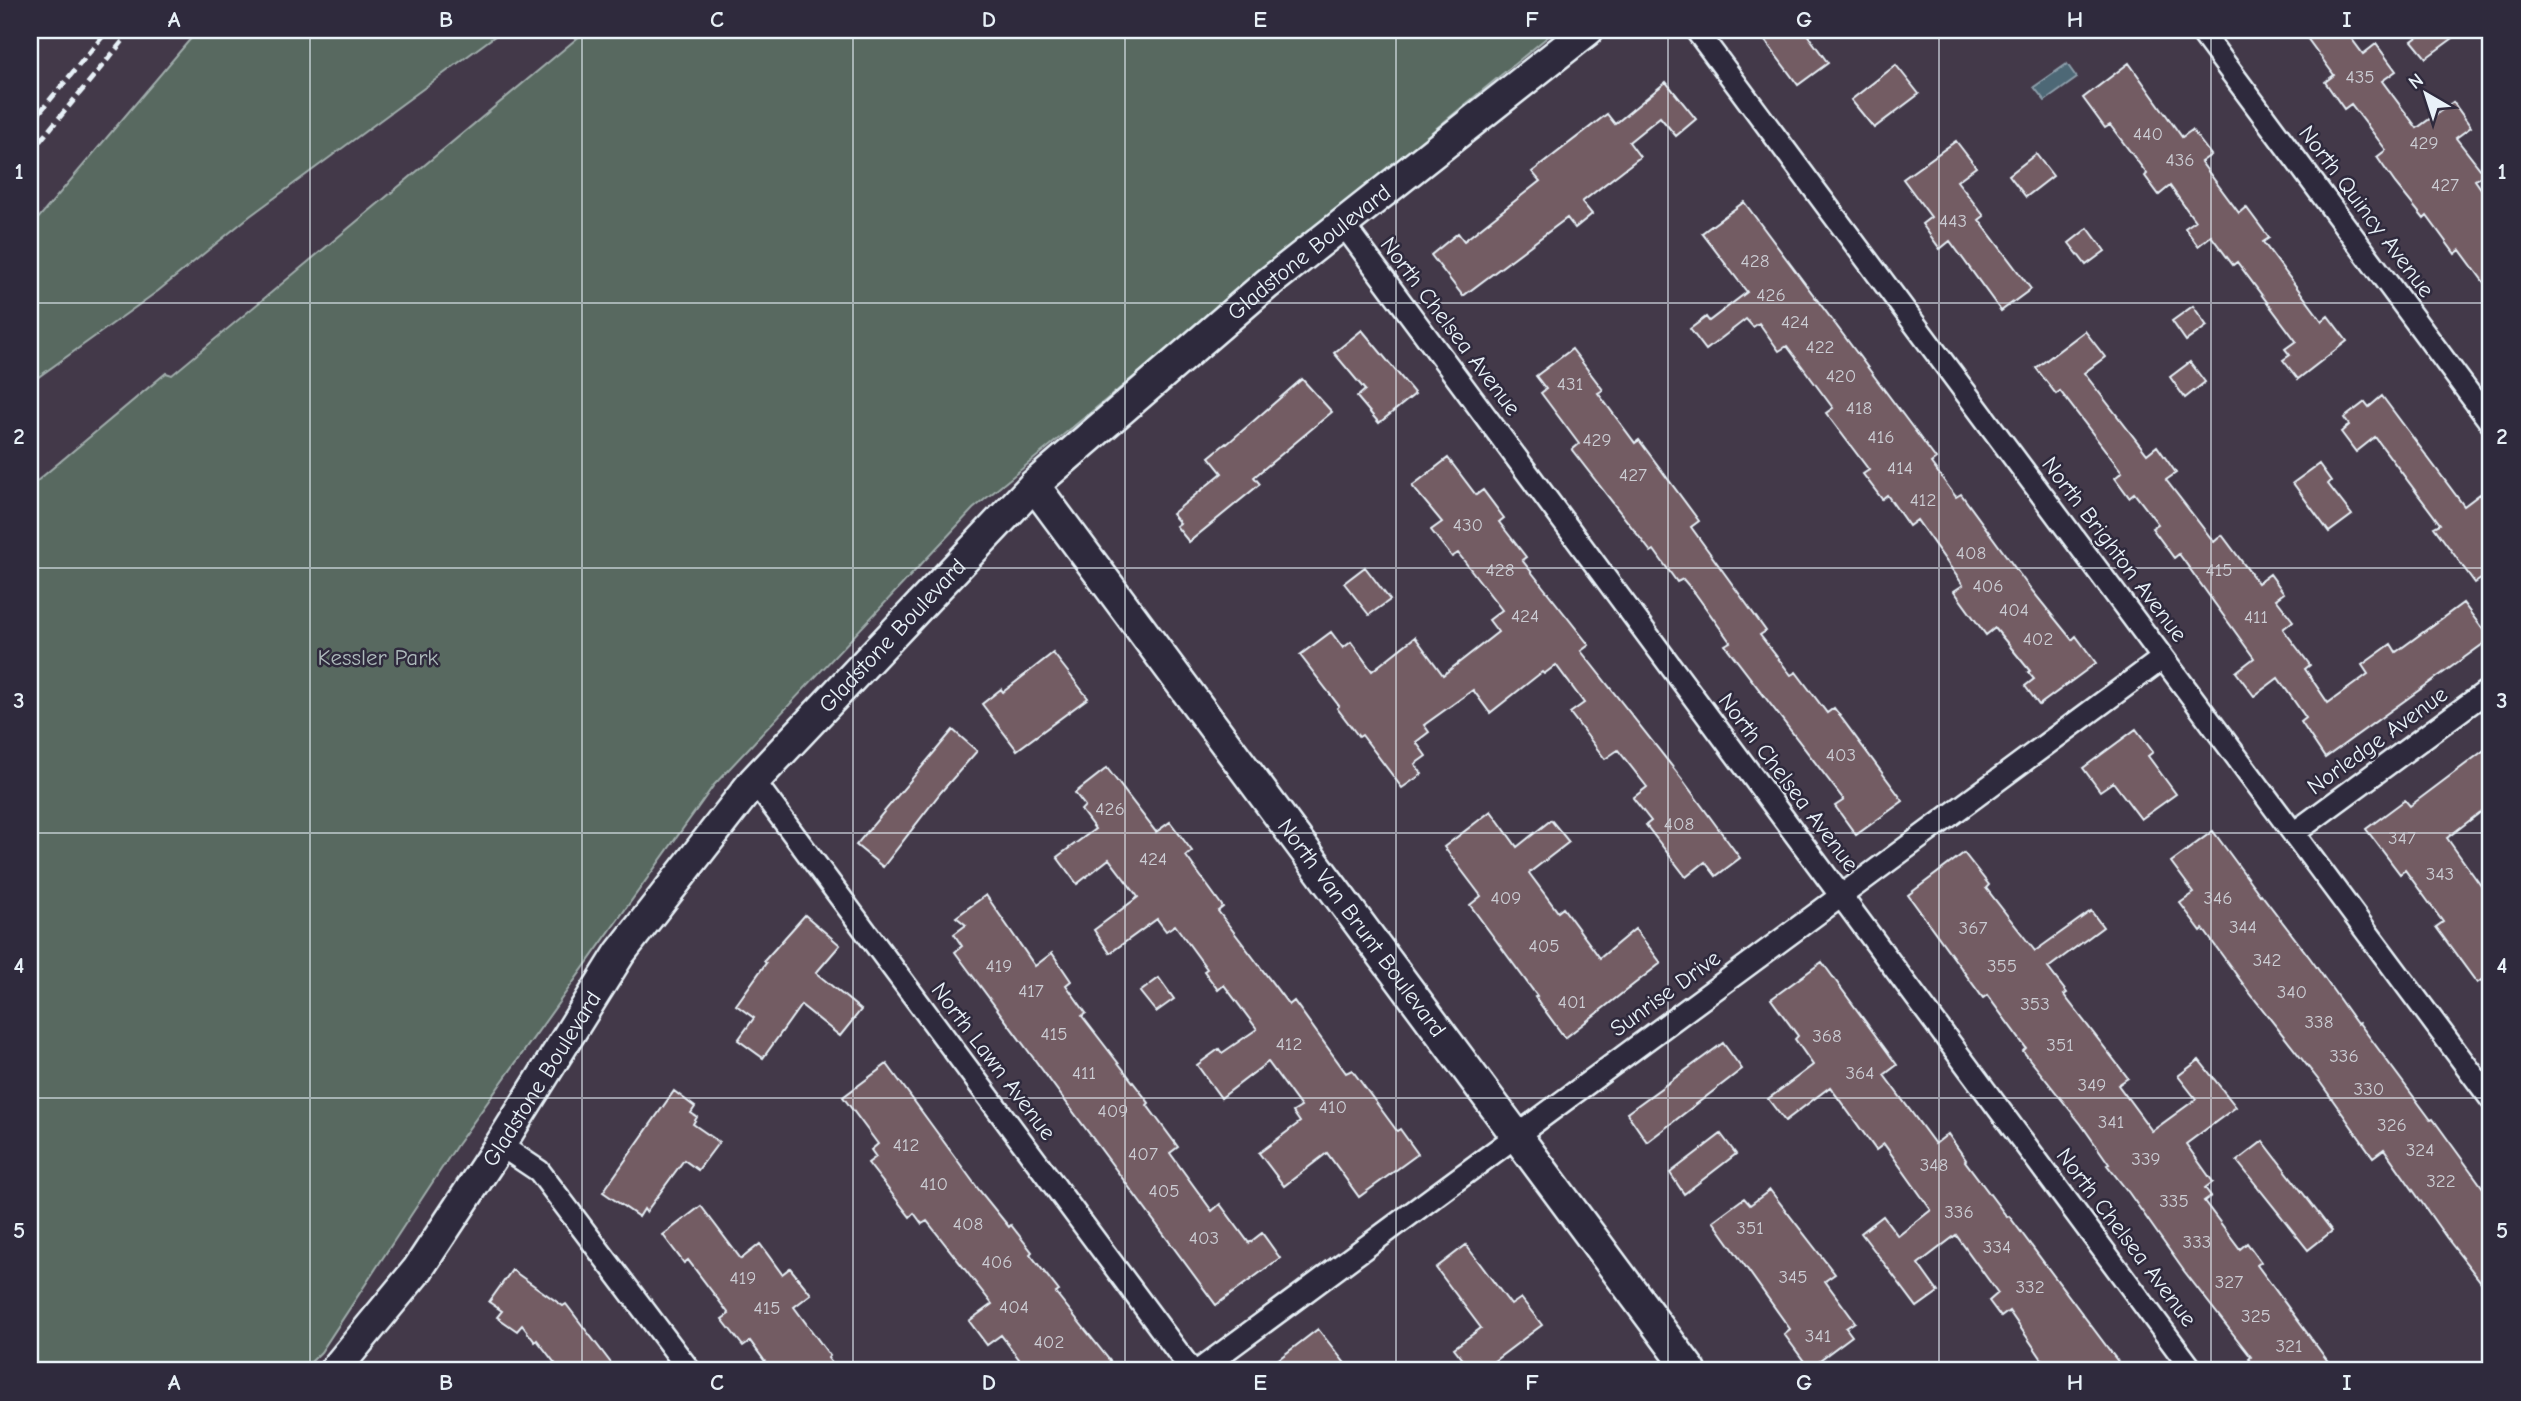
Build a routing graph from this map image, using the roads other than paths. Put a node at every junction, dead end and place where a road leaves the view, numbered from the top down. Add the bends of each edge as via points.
1 (1588, 30) edge
2 (1696, 30) edge
3 (2200, 30) edge
4 (1343, 224) junction
5 (2491, 423) edge
6 (1034, 485) junction
7 (2163, 658) junction
8 (2491, 688) edge
9 (754, 781) junction
10 (2294, 833) junction
11 (1841, 896) junction
12 (2491, 1099) edge
13 (1517, 1136) junction
14 (500, 1145) junction
15 (334, 1371) edge
16 (690, 1371) edge
17 (1192, 1371) edge
18 (1198, 1371) edge
19 (1691, 1371) edge
20 (2193, 1371) edge

1 - 4 street, Gladstone Boulevard
2 - 7 street, North Brighton Avenue
3 - 5 street, North Quincy Avenue
4 - 6 street, Gladstone Boulevard
4 - 11 street, North Chelsea Avenue
6 - 9 street, Gladstone Boulevard
6 - 13 street, North Van Brunt Boulevard
7 - 10 street, North Brighton Avenue
7 - 11 street, Sunrise Drive
8 - 10 street, Norledge Avenue
9 - 14 street, Gladstone Boulevard via 620,954
9 - 17 street, North Lawn Avenue
10 - 12 street, North Brighton Avenue
11 - 13 street, Sunrise Drive
11 - 20 street, North Chelsea Avenue
13 - 18 street, Sunrise Drive
13 - 19 street, North Van Brunt Boulevard
14 - 15 street, Gladstone Boulevard via 418,1269
14 - 16 street via 539,1171

